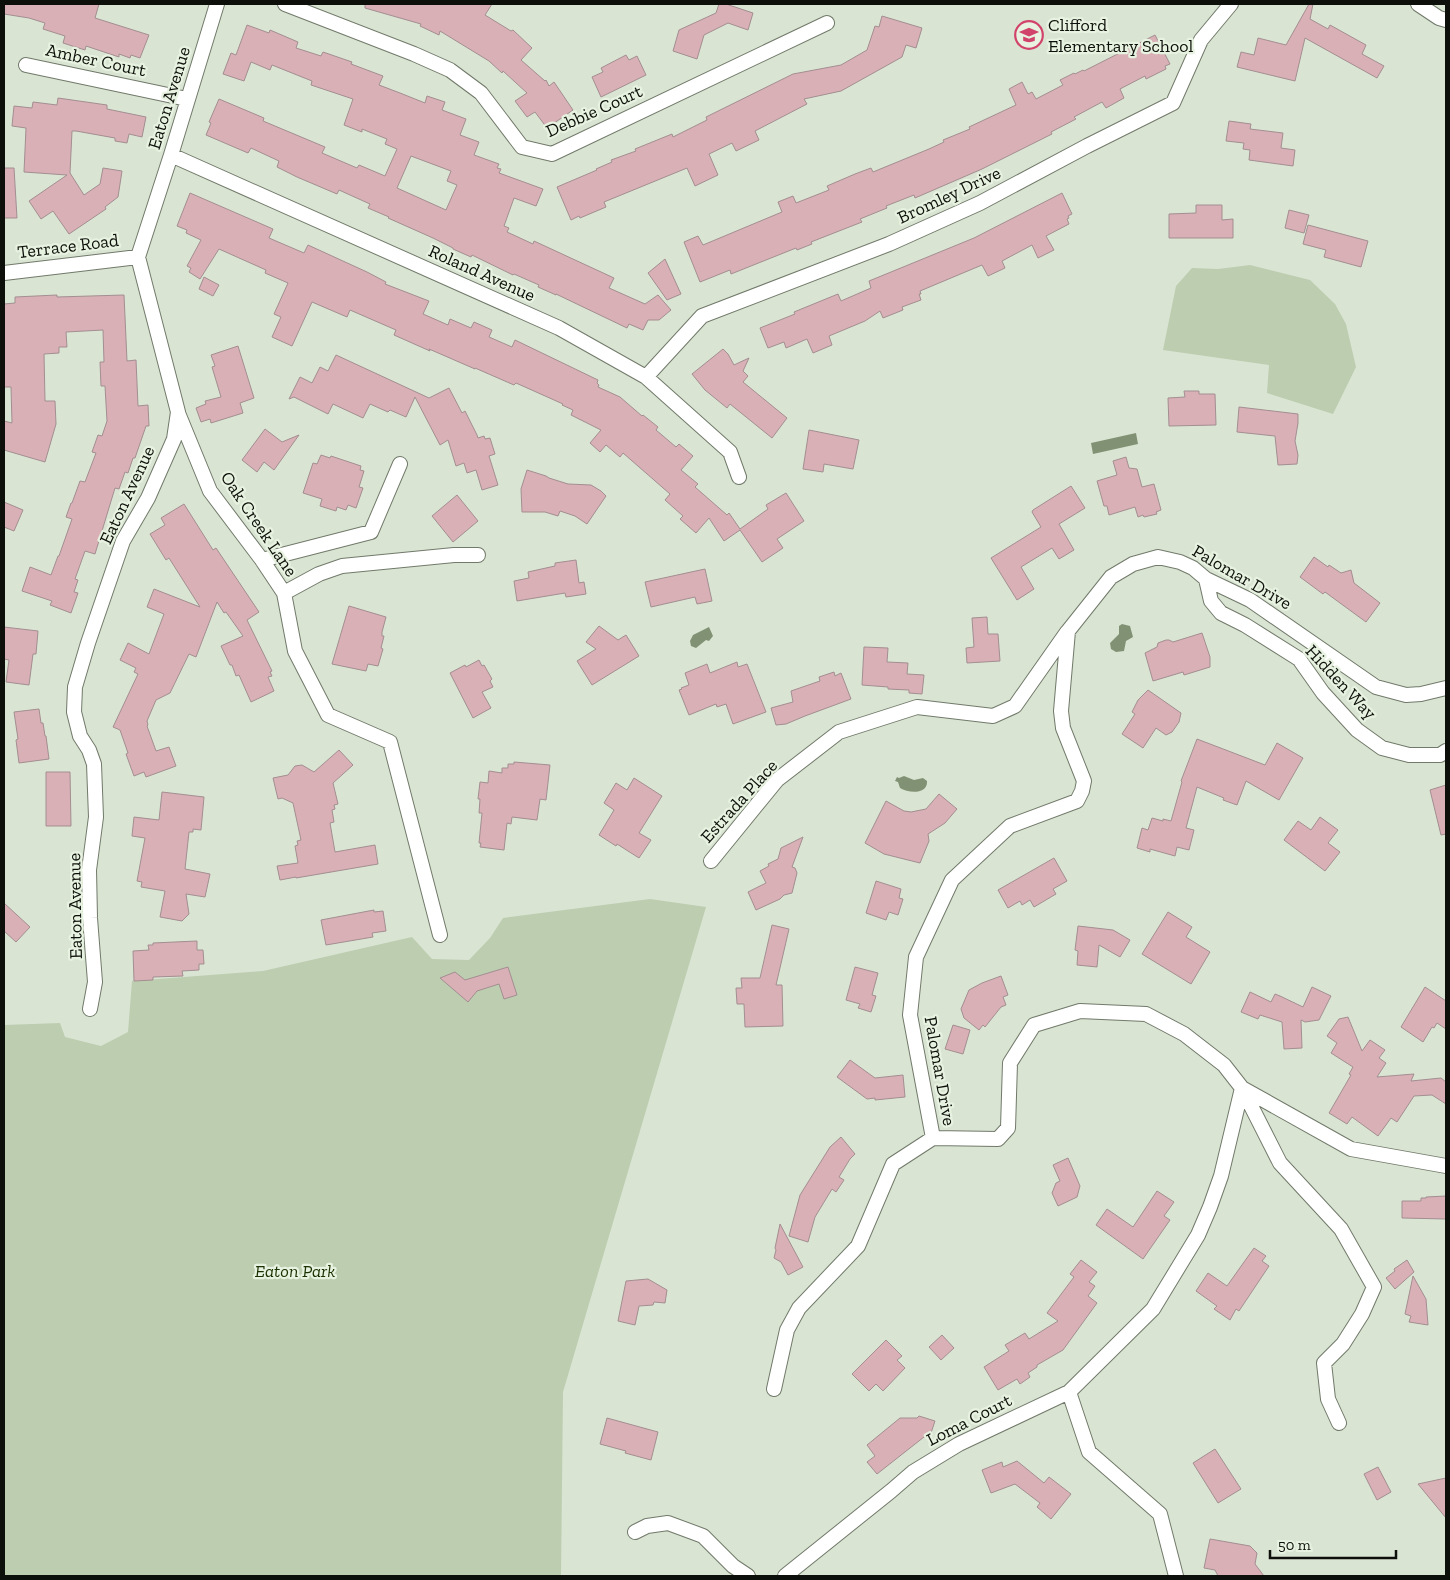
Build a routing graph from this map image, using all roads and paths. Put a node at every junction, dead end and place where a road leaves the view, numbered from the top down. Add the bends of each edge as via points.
1 (217, 4) edge
2 (285, 4) edge
3 (1231, 4) edge
4 (1418, 4) edge
5 (1446, 20) edge
6 (827, 23) dead end
7 (26, 65) dead end
8 (187, 98) junction
9 (171, 155) junction
10 (138, 257) junction
11 (4, 273) edge
12 (646, 377) junction
13 (178, 412) junction
14 (400, 464) dead end
15 (740, 477) dead end
16 (478, 555) dead end
17 (262, 560) junction
18 (1206, 580) junction
19 (284, 593) junction
20 (1068, 631) junction
21 (1445, 686) edge
22 (1446, 751) edge
23 (711, 861) dead end
24 (440, 935) dead end
25 (90, 1008) dead end
26 (1242, 1088) junction
27 (933, 1138) junction
28 (1446, 1166) edge
29 (774, 1389) dead end
30 (1069, 1392) junction
31 (1339, 1423) dead end
32 (635, 1532) dead end
33 (748, 1576) edge
34 (785, 1576) edge
35 (1176, 1576) edge

1 - 8 street, Eaton Avenue
2 - 6 street, Debbie Court via 450,70 481,93 522,146 552,154
3 - 12 street, Bromley Drive via 1201,40 1173,103 980,204 889,244 702,316
4 - 5 street
7 - 8 street, Amber Court
8 - 9 street, Eaton Avenue
9 - 10 street, Eaton Avenue
9 - 12 street, Roland Avenue via 559,328
10 - 11 street, Terrace Road
10 - 13 street, Eaton Avenue
12 - 15 street, Roland Avenue via 730,452
13 - 17 street, Oak Creek Lane via 210,491
13 - 25 street, Eaton Avenue via 174,439 148,498 123,541 74,687 74,712 80,736 94,764 96,817 89,880 96,982
14 - 17 street via 371,532
16 - 19 street via 342,566
17 - 19 street, Oak Creek Lane
18 - 20 street, Palomar Drive via 1180,562 1158,558 1133,564 1111,577
18 - 21 street, Palomar Drive via 1250,600 1376,687 1406,695
18 - 22 street, Hidden Way via 1211,601 1221,613 1299,659 1323,693 1357,730 1382,748 1409,755
19 - 24 street, Oak Creek Lane via 295,651 328,715 390,742
20 - 23 street, Estrada Place via 1015,706 993,716 917,706 839,732 777,780
20 - 27 street, Palomar Drive via 1061,711 1063,728 1084,781 1082,791 1077,801 1010,826 952,880 916,957 910,1015
26 - 27 street, Palomar Drive via 1224,1065 1184,1034 1146,1014 1080,1011 1034,1025 1010,1063 1008,1128 998,1139
26 - 28 street via 1351,1149
26 - 30 street via 1220,1176 1198,1234 1153,1309
26 - 31 street via 1280,1163 1341,1229 1374,1287 1343,1344 1324,1363 1328,1399
27 - 29 street via 893,1164 858,1246 799,1308 786,1330
30 - 34 street, Loma Court via 959,1444 913,1472
30 - 35 street via 1089,1452 1160,1514
32 - 33 street via 647,1526 668,1524 703,1536

